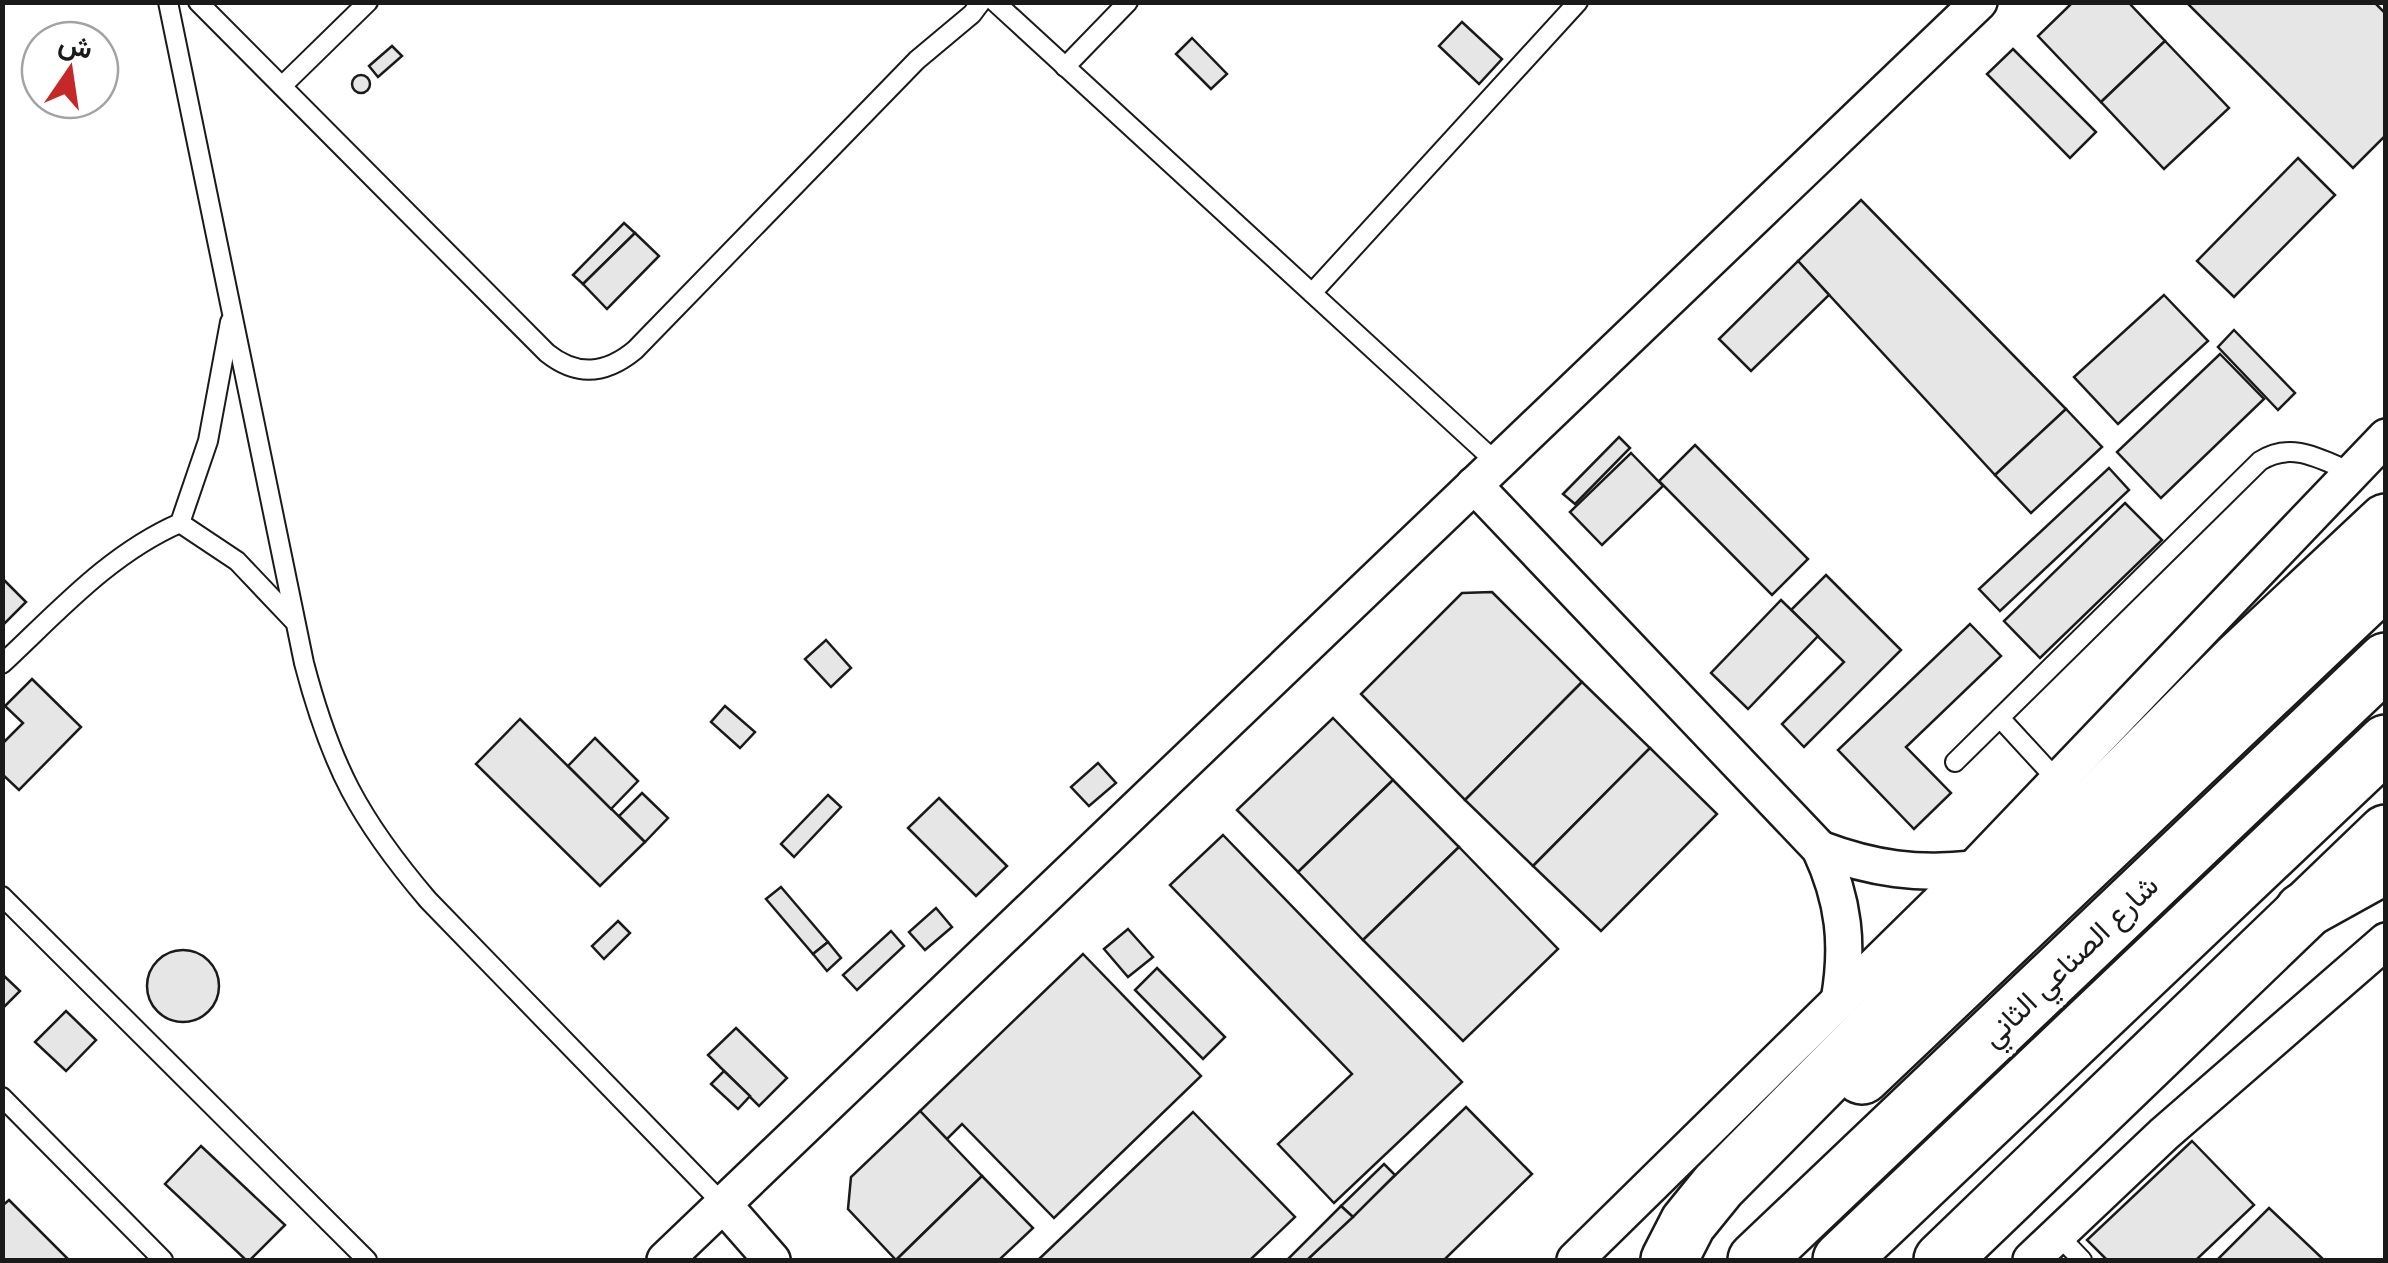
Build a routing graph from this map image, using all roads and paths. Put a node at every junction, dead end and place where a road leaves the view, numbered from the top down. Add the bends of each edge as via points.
1 (168, 2) edge
2 (198, 2) edge
3 (368, 2) edge
4 (981, 2) edge
5 (995, 2) edge
6 (1128, 2) edge
7 (1578, 2) edge
8 (1980, 2) edge
9 (1064, 67) junction
10 (282, 86) junction
11 (1312, 293) junction
12 (232, 312) junction
13 (2386, 437) edge
14 (2352, 472) junction
15 (1486, 474) junction
16 (2386, 522) edge
17 (180, 523) junction
18 (2386, 578) edge
19 (296, 623) junction
20 (2386, 661) edge
21 (2, 664) edge
22 (2000, 718) junction
23 (2386, 742) edge
24 (1955, 762) dead end
25 (2058, 780) junction
26 (2386, 833) edge
27 (1820, 849) junction
28 (2386, 864) edge
29 (1974, 868) junction
30 (2, 896) edge
31 (2303, 911) junction
32 (2386, 942) edge
33 (1840, 1000) junction
34 (2, 1097) edge
35 (722, 1203) junction
36 (2058, 1235) junction
37 (164, 1260) edge
38 (367, 1260) edge
39 (665, 1260) edge
40 (772, 1260) edge
41 (1576, 1260) edge
42 (1669, 1260) edge
43 (1756, 1260) edge
44 (1841, 1260) edge
45 (1942, 1260) edge
46 (2031, 1260) edge
47 (2082, 1260) edge

1 - 12 lane
2 - 10 lane
3 - 10 lane
4 - 10 lane via 635,350 604,369 572,368 547,353
5 - 9 lane
6 - 9 lane
7 - 11 lane
8 - 15 street
9 - 11 lane
11 - 15 lane
12 - 17 lane via 204,454
12 - 19 lane
13 - 14 street
14 - 22 lane via 2296,450 2270,454
14 - 25 street
15 - 27 street
15 - 35 street
16 - 42 main road via 2238,661 1718,1186
17 - 19 lane via 238,561
17 - 21 lane via 113,562
18 - 42 main road
19 - 35 lane via 321,728 348,791 384,848
20 - 43 main road, شارع الصناعي الثاني
22 - 24 lane
22 - 25 lane
23 - 44 main road, شارع الصناعي الثاني
25 - 29 street
26 - 31 main road
27 - 29 street via 1895,871
27 - 33 street via 1834,878 1846,938
28 - 31 main road
29 - 33 street
30 - 38 lane
31 - 45 main road
32 - 36 street
33 - 41 street
34 - 37 lane
35 - 39 street
35 - 40 street
36 - 46 street
36 - 47 lane

